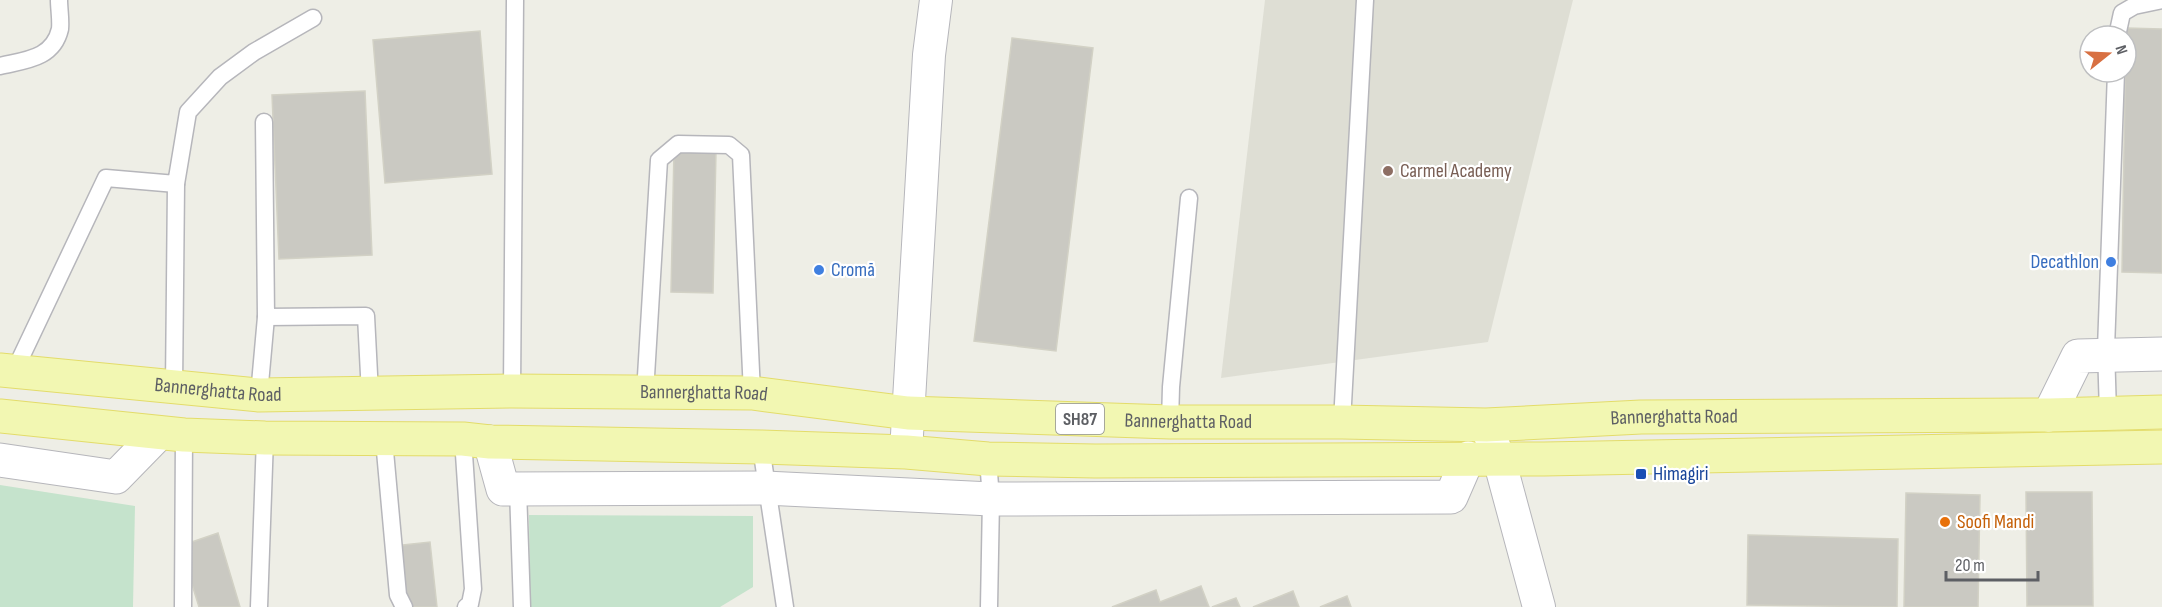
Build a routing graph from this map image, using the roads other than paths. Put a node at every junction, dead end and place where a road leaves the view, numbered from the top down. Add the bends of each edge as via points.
1 (59, 0) edge
2 (515, 0) edge
3 (936, 0) edge
4 (1365, 0) edge
5 (2162, 0) edge
6 (313, 18) dead end
7 (2120, 24) edge
8 (0, 66) edge
9 (2116, 84) edge
10 (264, 122) dead end
11 (176, 184) junction
12 (1189, 198) dead end
13 (266, 317) junction
14 (2162, 354) edge
15 (2107, 356) junction
16 (7, 371) edge
17 (174, 387) junction
18 (512, 391) junction
19 (645, 393) junction
20 (752, 393) junction
21 (370, 394) junction
22 (259, 395) junction
23 (908, 412) junction
24 (2162, 412) edge
25 (2108, 413) junction
26 (2049, 415) junction
27 (0, 416) edge
28 (1170, 422) junction
29 (1342, 422) junction
30 (1486, 424) junction
31 (171, 434) junction
32 (265, 438) junction
33 (384, 440) junction
34 (476, 441) junction
35 (761, 447) junction
36 (2162, 447) edge
37 (906, 452) junction
38 (1484, 458) junction
39 (988, 459) junction
40 (0, 460) edge
41 (765, 488) junction
42 (518, 489) junction
43 (991, 499) junction
44 (183, 607) edge
45 (259, 607) edge
46 (404, 607) edge
47 (465, 607) edge
48 (522, 607) edge
49 (785, 607) edge
50 (990, 607) edge
51 (1539, 607) edge

1 - 8 lane via 60,28 51,49 41,57
2 - 18 lane
3 - 23 street via 929,55
4 - 29 lane
5 - 7 lane via 2134,6 2122,13
6 - 11 lane via 220,77 188,112
9 - 15 lane
10 - 13 lane
11 - 16 lane via 106,178
11 - 17 lane
12 - 28 lane
13 - 21 lane via 366,315
13 - 22 lane
14 - 15 street
15 - 25 lane
15 - 26 street via 2078,357
16 - 17 main road, Bannerghatta Road / SH87
17 - 22 main road, Bannerghatta Road / SH87
18 - 19 main road, Bannerghatta Road / SH87
18 - 21 main road, Bannerghatta Road / SH87
19 - 20 main road, Bannerghatta Road / SH87
19 - 20 lane via 659,160 678,144 729,145 741,155
20 - 23 main road, Bannerghatta Road / SH87
21 - 22 main road, Bannerghatta Road / SH87
23 - 28 main road, Bannerghatta Road / SH87
23 - 37 street
24 - 25 main road, Bannerghatta Road / SH87
25 - 26 main road, Bannerghatta Road / SH87
26 - 30 main road, Bannerghatta Road / SH87 via 1641,417
27 - 31 main road
28 - 29 main road, Bannerghatta Road / SH87
29 - 30 main road, Bannerghatta Road / SH87
30 - 38 street
31 - 32 main road
31 - 40 street via 116,477
31 - 44 lane
32 - 33 main road
32 - 45 lane
33 - 34 main road
33 - 46 lane via 398,595
34 - 35 main road
34 - 42 street via 503,489
34 - 47 lane via 473,589 470,604
35 - 37 main road
35 - 41 lane
36 - 38 main road
37 - 39 main road
38 - 39 main road
38 - 43 street via 1451,497
38 - 51 street
39 - 43 lane
41 - 42 street
41 - 43 street
41 - 49 lane
42 - 48 lane
43 - 50 lane

